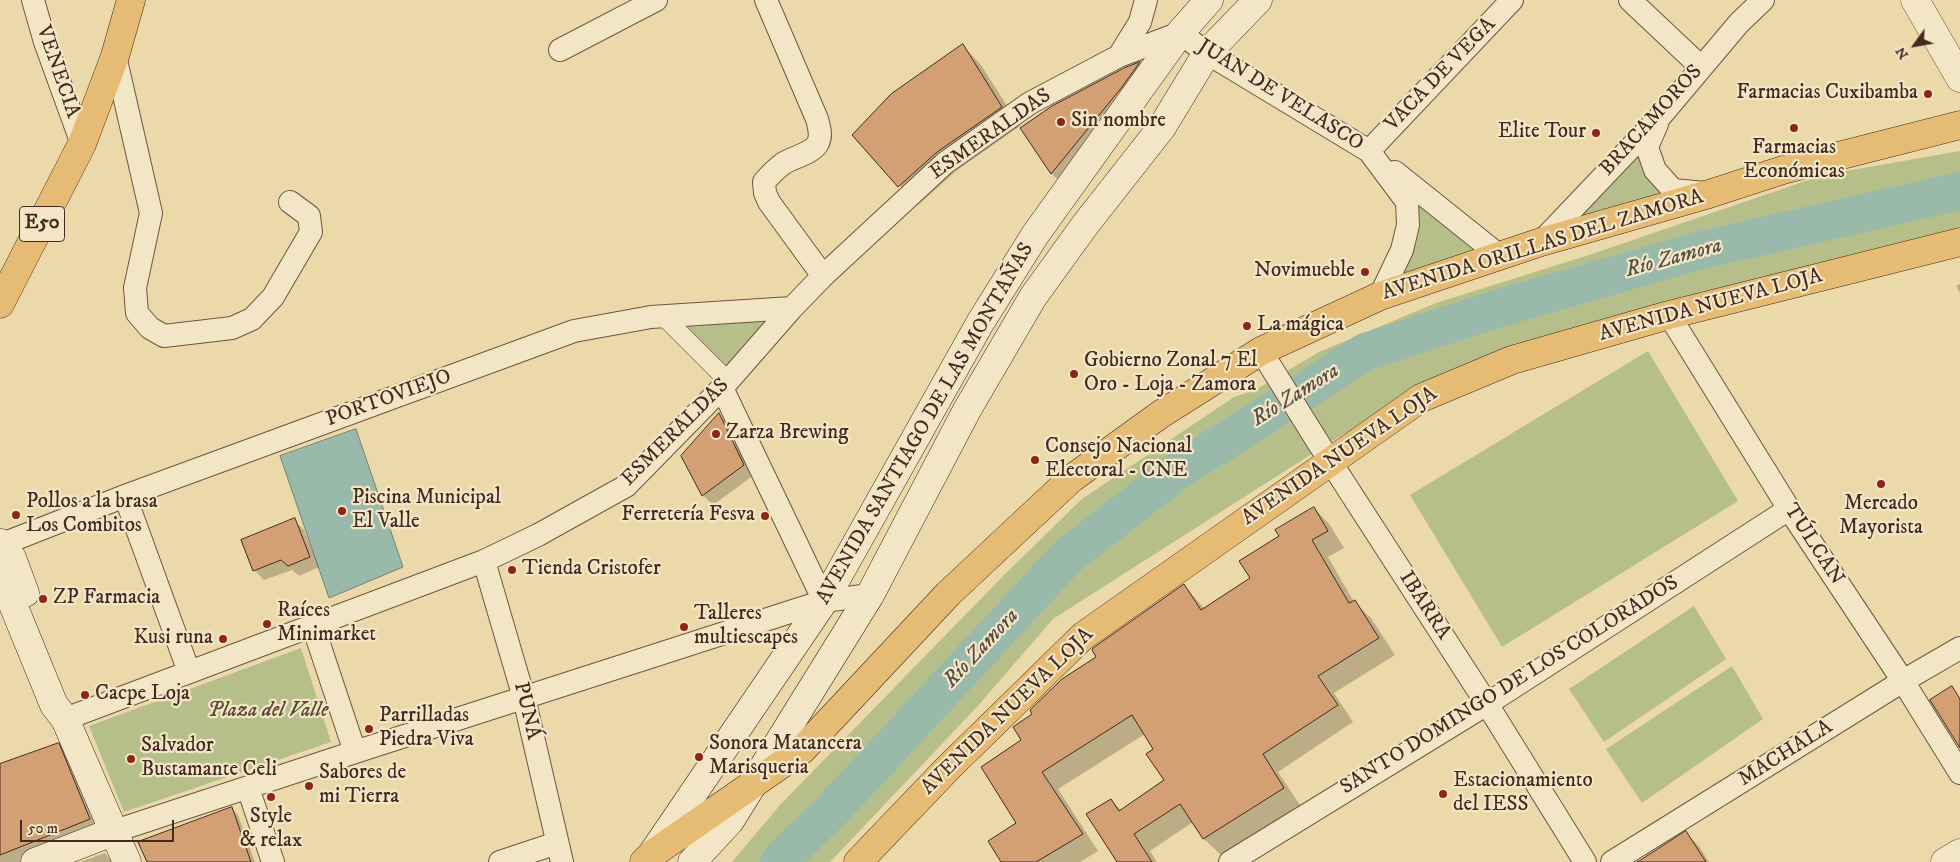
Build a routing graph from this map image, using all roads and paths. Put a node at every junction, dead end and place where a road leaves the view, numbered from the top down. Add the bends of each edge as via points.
1 (33, 0) edge
2 (131, 0) edge
3 (656, 0) edge
4 (766, 0) edge
5 (1146, 0) edge
6 (1209, 0) edge
7 (1258, 0) edge
8 (1512, 0) edge
9 (1630, 0) edge
10 (1763, 0) edge
11 (1915, 0) edge
12 (1180, 33) junction
13 (560, 50) dead end
14 (1207, 53) junction
15 (116, 56) junction
16 (1119, 56) junction
17 (1701, 67) junction
18 (1960, 78) edge
19 (1659, 118) junction
20 (1960, 124) edge
21 (82, 144) junction
22 (1369, 151) junction
23 (1709, 194) junction
24 (290, 202) dead end
25 (1541, 242) junction
26 (1960, 242) edge
27 (1500, 256) junction
28 (823, 276) junction
29 (1380, 296) junction
30 (0, 304) edge
31 (792, 308) junction
32 (1669, 315) junction
33 (662, 316) junction
34 (1266, 359) junction
35 (725, 385) junction
36 (1325, 453) junction
37 (124, 496) junction
38 (1790, 509) junction
39 (0, 545) edge
40 (484, 561) junction
41 (0, 573) edge
42 (870, 595) junction
43 (824, 601) junction
44 (313, 626) junction
45 (1960, 648) edge
46 (189, 672) junction
47 (1903, 681) junction
48 (524, 698) junction
49 (1487, 704) junction
50 (64, 719) junction
51 (355, 752) junction
52 (1960, 773) edge
53 (753, 786) junction
54 (248, 788) junction
55 (115, 831) junction
56 (560, 853) edge
57 (1960, 853) edge
58 (647, 858) edge
59 (35, 862) edge
60 (127, 862) edge
61 (274, 862) edge
62 (500, 862) edge
63 (692, 862) edge
64 (858, 862) edge
65 (1230, 862) edge
66 (1585, 862) edge
67 (1612, 862) edge
68 (1945, 862) edge

1 - 21 street, VENECIA
2 - 15 main road, E50
3 - 13 street
4 - 28 street via 821,133 812,149 784,163 770,175 764,182 765,192
5 - 16 street via 1140,22
6 - 12 main road, AVENIDA SANTIAGO DE LAS MONTAÑAS
7 - 14 main road, AVENIDA SANTIAGO DE LAS MONTAÑAS
8 - 22 street, VACA DE VEGA
9 - 17 street
10 - 17 street, BRACAMOROS
11 - 18 main road
12 - 14 street, JUAN DE VELASCO
12 - 16 street, ESMERALDAS
12 - 43 main road, AVENIDA SANTIAGO DE LAS MONTAÑAS via 1035,235 985,315
14 - 22 street, JUAN DE VELASCO
14 - 42 main road, AVENIDA SANTIAGO DE LAS MONTAÑAS via 1162,127 1033,298 967,410
15 - 21 main road, E50
15 - 24 street via 151,213 135,288 136,313 150,328 164,336 232,328 252,319 273,297 311,232 309,216
16 - 28 street, ESMERALDAS via 1030,102 945,163
17 - 19 street, BRACAMOROS
19 - 23 street via 1647,147 1655,170 1673,190
19 - 25 street, BRACAMOROS
20 - 23 main road, AVENIDA ORILLAS DEL ZAMORA via 1784,170
21 - 30 main road, E50
22 - 27 street
22 - 29 street, JUAN DE VELASCO via 1407,202 1408,225 1402,250
23 - 25 main road, AVENIDA ORILLAS DEL ZAMORA
25 - 27 main road, AVENIDA ORILLAS DEL ZAMORA
26 - 32 main road, AVENIDA NUEVA LOJA
27 - 29 main road, AVENIDA ORILLAS DEL ZAMORA
28 - 31 street, ESMERALDAS
29 - 34 main road, AVENIDA ORILLAS DEL ZAMORA
31 - 33 street, PORTOVIEJO
31 - 35 street, ESMERALDAS
32 - 36 main road, AVENIDA NUEVA LOJA via 1512,360 1421,398
32 - 38 street, TÚLCAN
33 - 35 street
33 - 37 street, PORTOVIEJO via 574,331
34 - 36 street, IBARRA
34 - 53 main road, AVENIDA ORILLAS DEL ZAMORA via 1161,414 1071,479 948,594 802,750
35 - 40 street, ESMERALDAS via 626,486
35 - 43 street
36 - 49 street, IBARRA
36 - 64 main road, AVENIDA NUEVA LOJA via 1083,636 955,761
37 - 39 street, PORTOVIEJO
37 - 46 street
38 - 47 street, TÚLCAN
38 - 49 street, SANTO DOMINGO DE LOS COLORADOS
39 - 50 main road via 12,558 67,700
40 - 44 street, ESMERALDAS
40 - 48 street, PUNÁ
41 - 50 main road via 54,705
42 - 43 street
42 - 53 main road, AVENIDA SANTIAGO DE LAS MONTAÑAS
43 - 48 street
43 - 58 main road, AVENIDA SANTIAGO DE LAS MONTAÑAS
44 - 46 street, ESMERALDAS
44 - 51 street
45 - 47 street, MACHALA
46 - 50 street, ESMERALDAS
47 - 52 street, TÚLCAN
47 - 67 street, MACHALA
48 - 51 street
48 - 56 street, PUNÁ
49 - 65 street, SANTO DOMINGO DE LOS COLORADOS
49 - 66 street, IBARRA
50 - 55 main road
51 - 54 street
53 - 58 main road, AVENIDA ORILLAS DEL ZAMORA
53 - 63 main road, AVENIDA ORILLAS DEL ZAMORA via 730,821
54 - 55 street
54 - 61 street
55 - 59 main road
55 - 60 main road
56 - 62 street
57 - 68 main road

